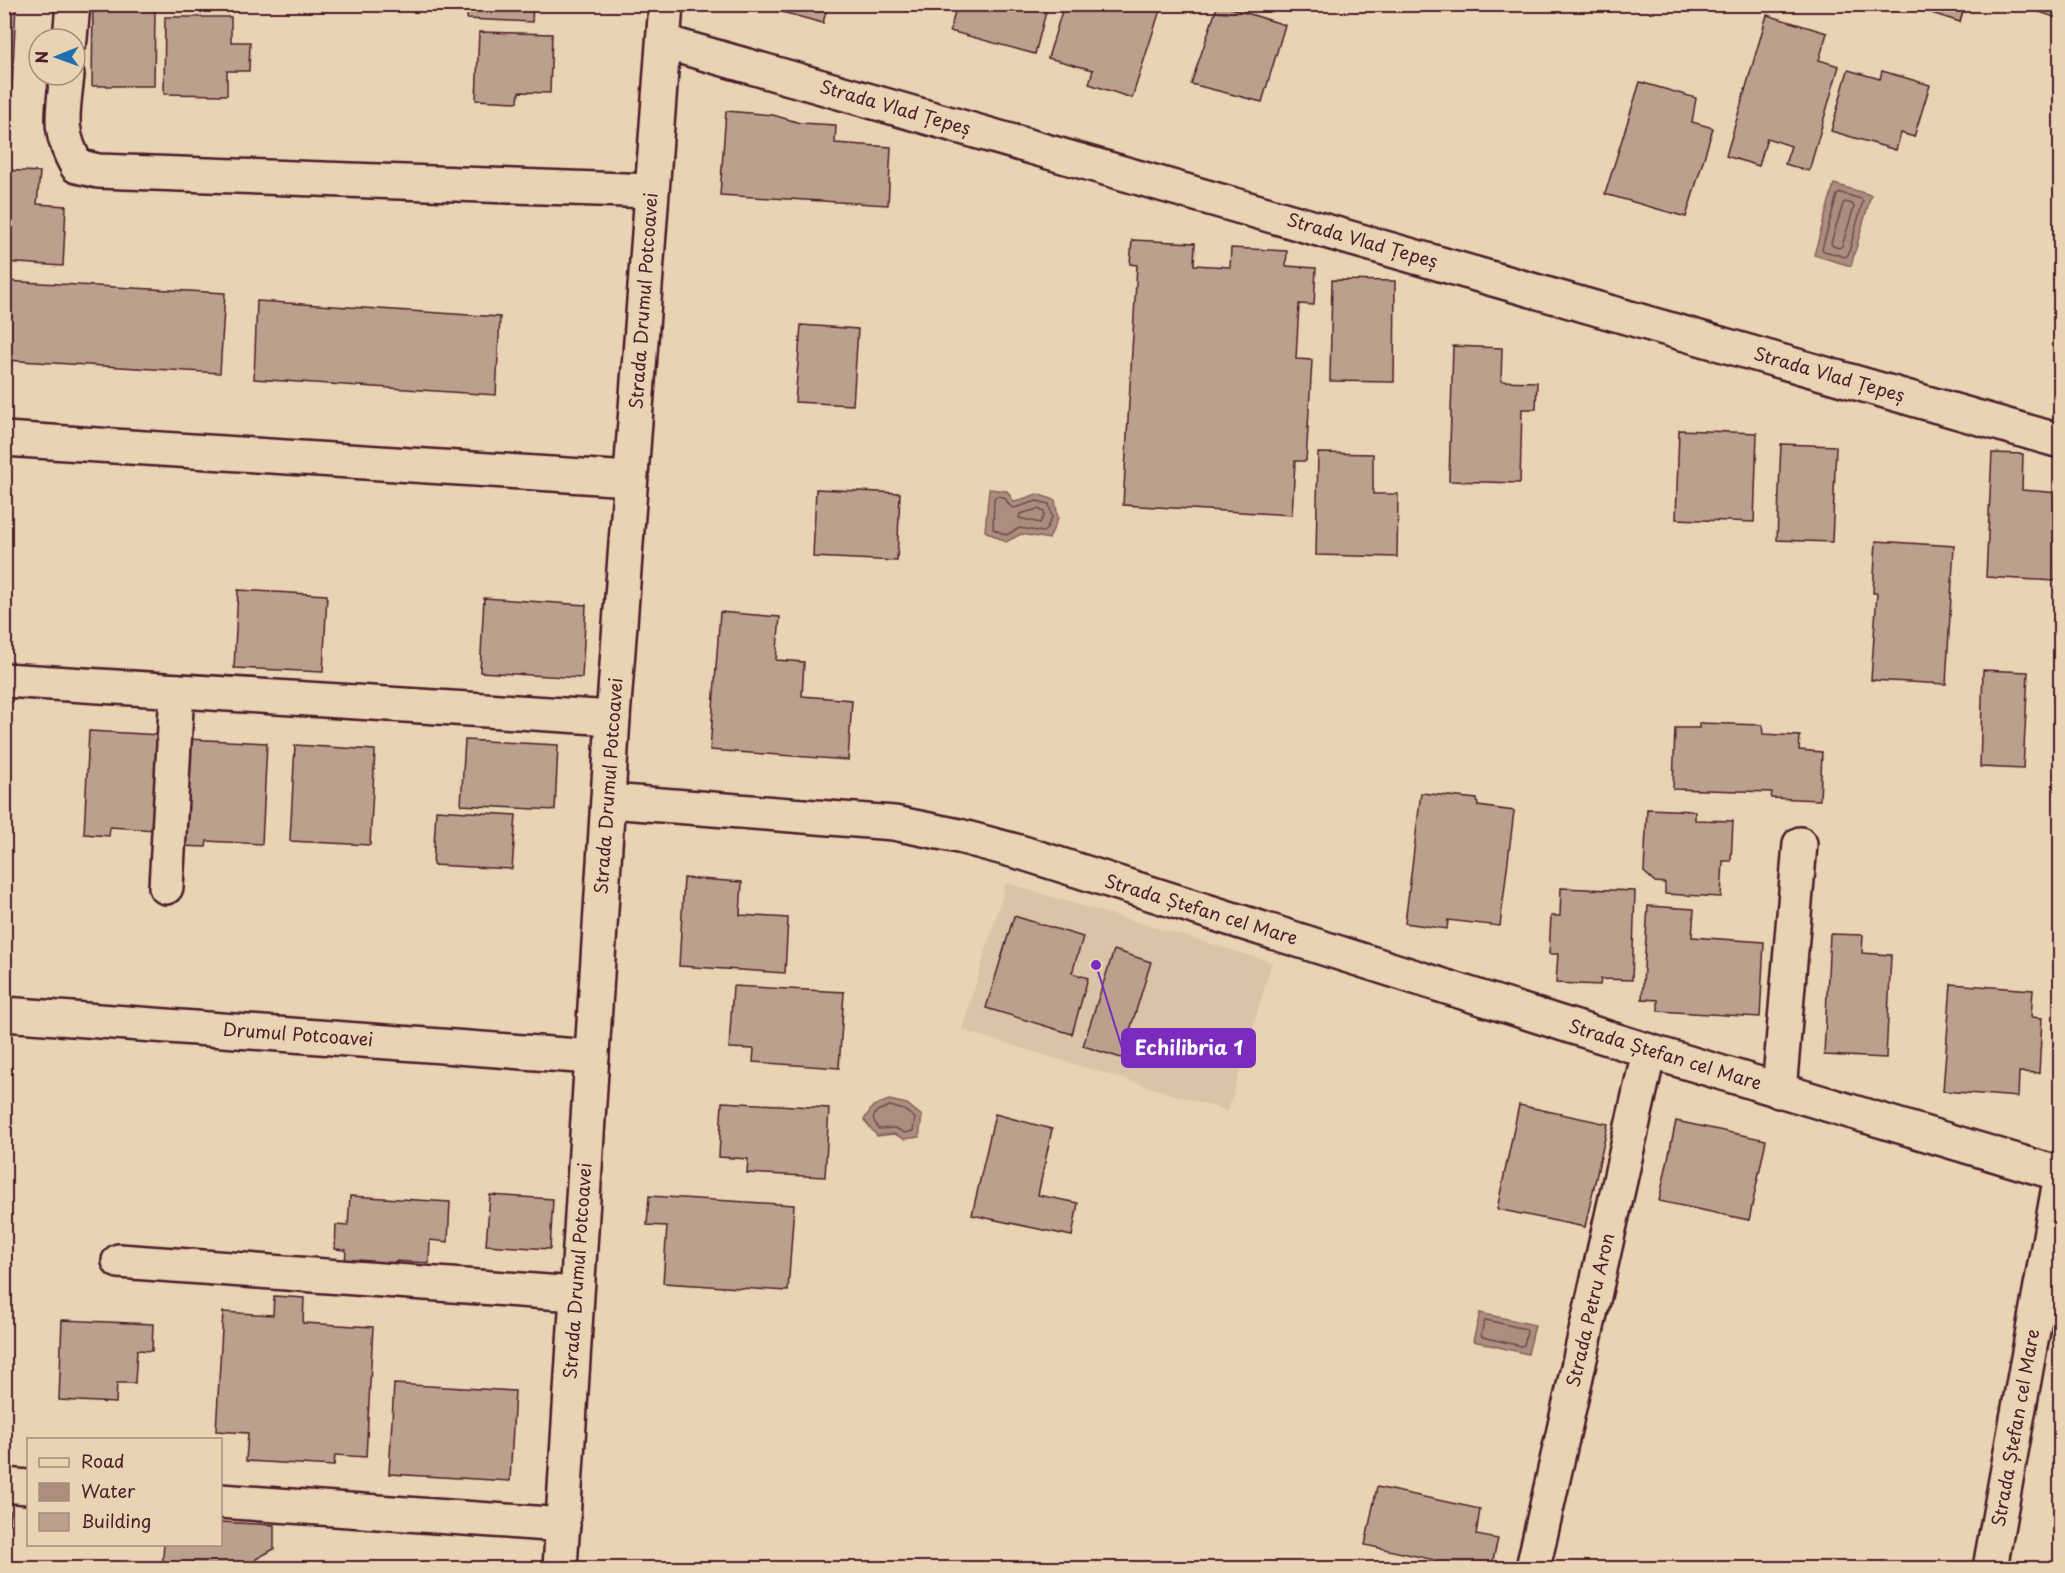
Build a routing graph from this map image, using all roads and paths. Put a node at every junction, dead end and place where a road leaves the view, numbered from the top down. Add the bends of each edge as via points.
1 (73, 4) edge
2 (666, 4) edge
3 (71, 27) edge
4 (664, 42) junction
5 (66, 87) edge
6 (652, 191) junction
7 (4, 439) edge
8 (2061, 441) edge
9 (630, 479) junction
10 (4, 680) edge
11 (177, 691) junction
12 (613, 718) junction
13 (609, 801) junction
14 (1800, 844) dead end
15 (166, 887) dead end
16 (4, 1014) edge
17 (1649, 1051) junction
18 (592, 1057) junction
19 (1779, 1091) junction
20 (2061, 1173) edge
21 (2061, 1181) edge
22 (119, 1261) dead end
23 (576, 1294) junction
24 (4, 1485) edge
25 (27, 1487) edge
26 (222, 1501) edge
27 (563, 1525) junction
28 (560, 1569) edge
29 (1533, 1569) edge
30 (1990, 1569) edge

1 - 3 street
2 - 4 street, Strada Drumul Potcoavei
4 - 6 street, Strada Drumul Potcoavei
4 - 8 street, Strada Vlad Țepeș
5 - 6 street via 62,124 67,148 77,165 98,171
6 - 9 street, Strada Drumul Potcoavei
7 - 9 street
9 - 12 street, Strada Drumul Potcoavei
10 - 11 street
11 - 12 street
11 - 15 street
12 - 13 street, Strada Drumul Potcoavei
13 - 17 street, Strada Ștefan cel Mare via 894,823 959,836
13 - 18 street, Strada Drumul Potcoavei
14 - 19 street, Strada Ștefan cel Mare
16 - 18 street, Drumul Potcoavei
17 - 19 street, Strada Ștefan cel Mare
17 - 29 street, Strada Petru Aron
18 - 23 street, Strada Drumul Potcoavei
19 - 20 street, Strada Ștefan cel Mare
21 - 30 street, Strada Ștefan cel Mare
22 - 23 street
23 - 27 street, Strada Drumul Potcoavei
24 - 25 street
26 - 27 street
27 - 28 street, Strada Drumul Potcoavei

